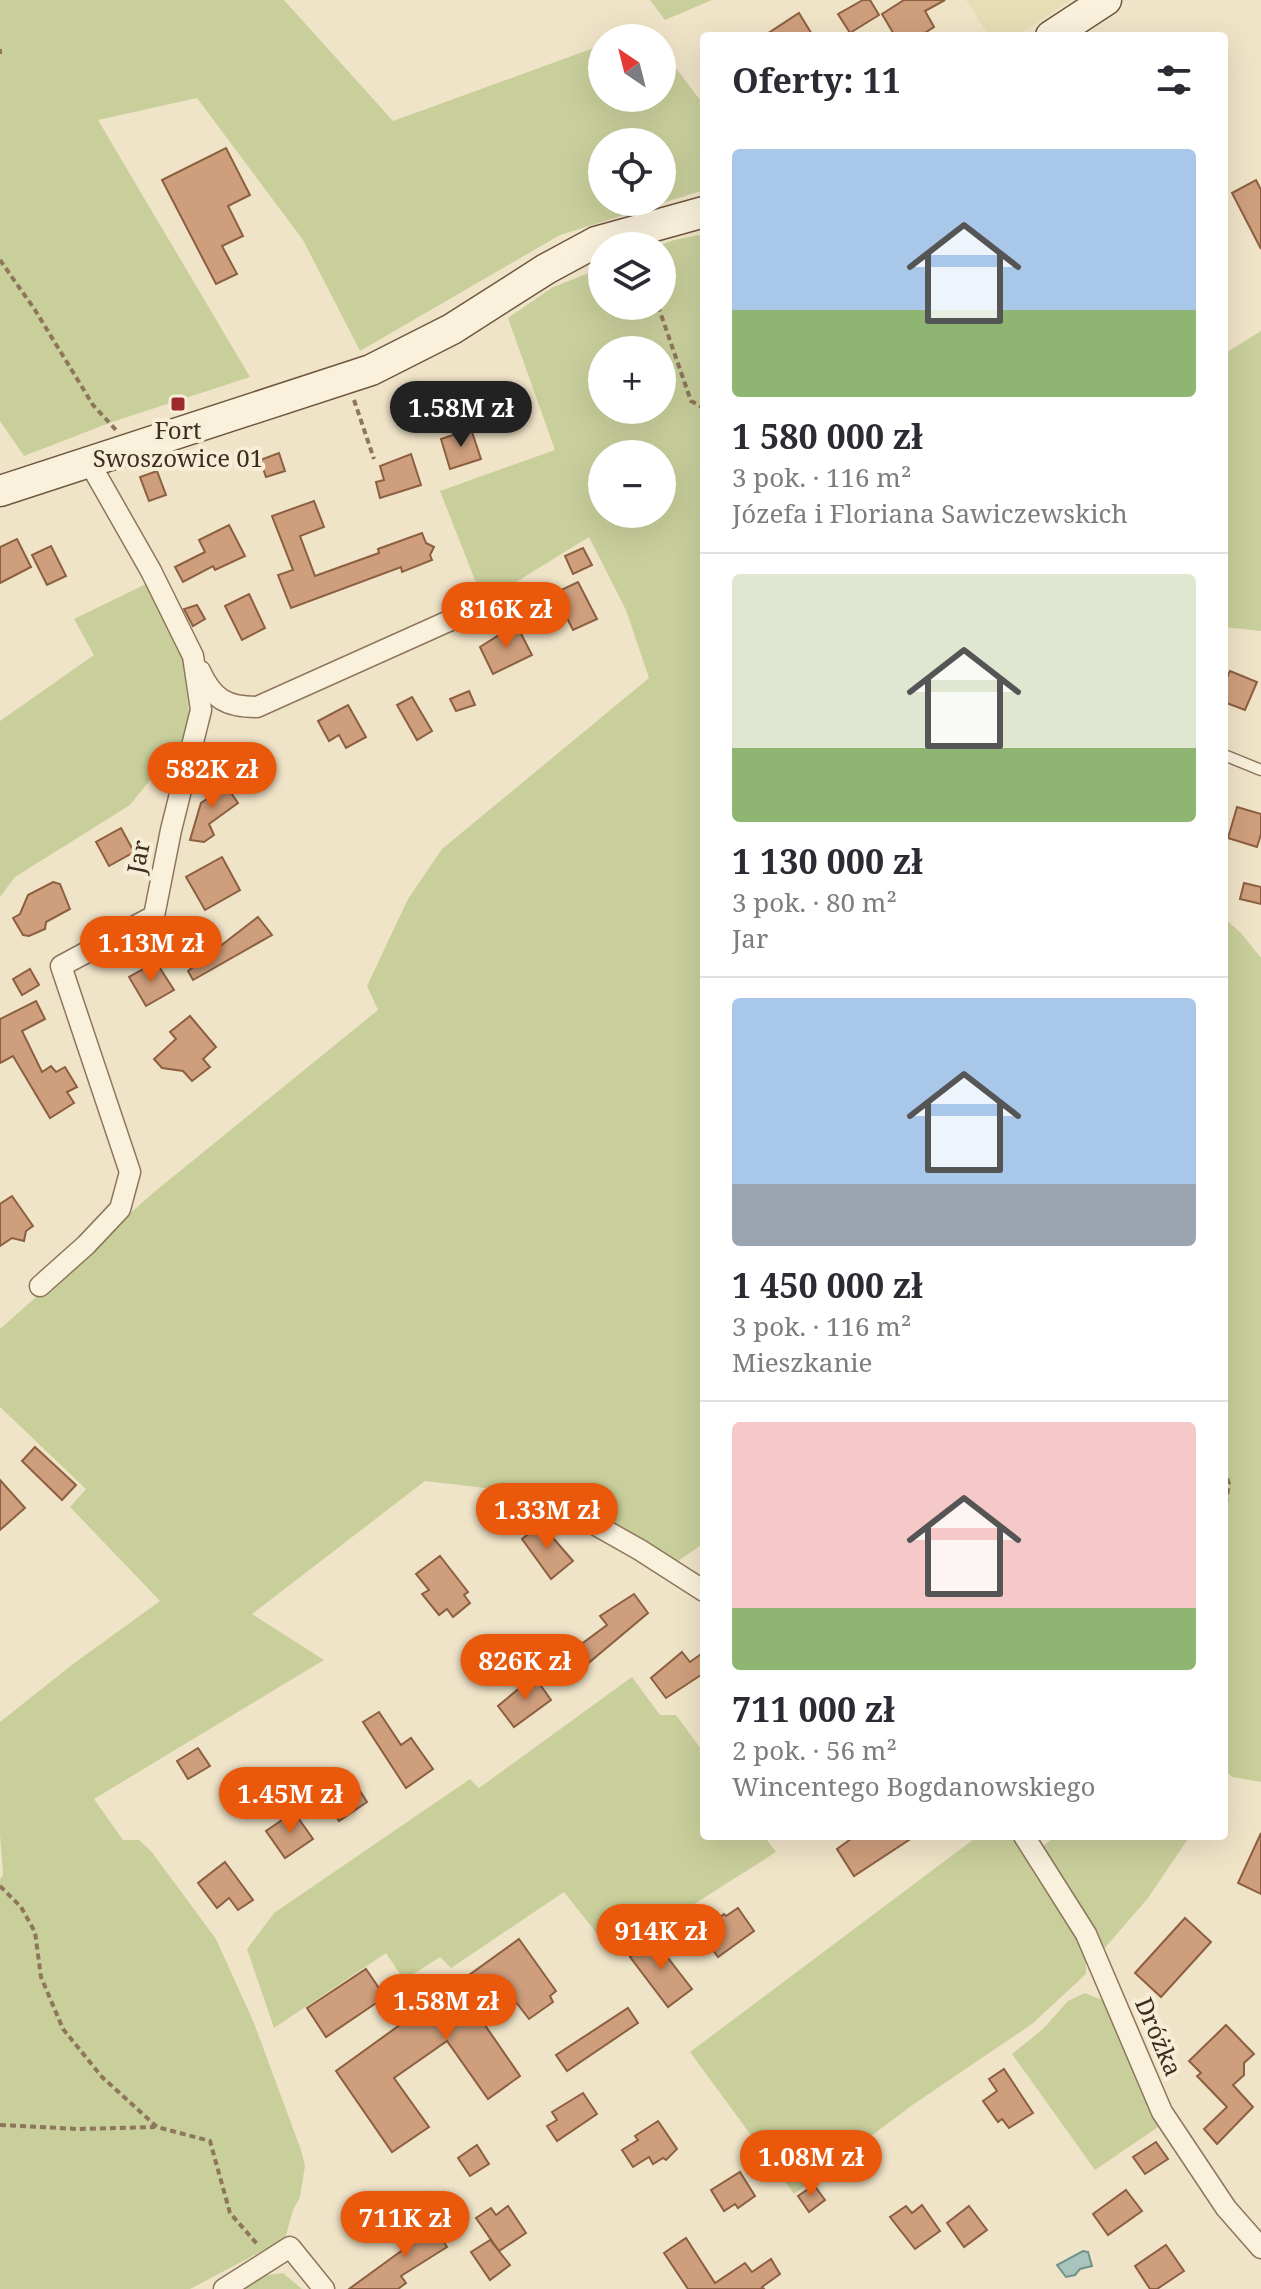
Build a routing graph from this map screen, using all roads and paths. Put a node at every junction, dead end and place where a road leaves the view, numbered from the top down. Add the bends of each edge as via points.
1 (1106, 0) edge
2 (1057, 32) edge
3 (700, 213) edge
4 (0, 260) edge
5 (663, 320) edge
6 (352, 394) dead end
7 (700, 406) edge
8 (119, 433) dead end
9 (374, 459) dead end
10 (89, 462) junction
11 (0, 491) edge
12 (500, 598) dead end
13 (193, 656) junction
14 (1228, 757) edge
15 (1261, 770) edge
16 (40, 1286) dead end
17 (557, 1503) dead end
18 (700, 1588) edge
19 (1027, 1840) edge
20 (0, 1886) edge
21 (0, 2125) edge
22 (157, 2127) junction
23 (1261, 2248) edge
24 (270, 2259) junction
25 (224, 2289) edge
26 (324, 2289) edge

1 - 2 street
3 - 10 street via 596,242 452,329 371,370
4 - 8 path via 93,405
5 - 7 path via 691,401
6 - 9 path
10 - 11 street
10 - 13 street, Jar
12 - 13 street via 257,707 234,707 208,689
13 - 16 street, Jar via 201,710 154,916 61,966 130,1172 127,1192 120,1209
14 - 15 lane
17 - 18 street
19 - 23 street, Dróżka via 1086,1934 1162,2112 1226,2208
20 - 22 path via 35,1932 41,1977 63,2029 102,2077
21 - 22 path
22 - 24 path via 210,2141 230,2213
24 - 25 street
24 - 26 street via 290,2247

